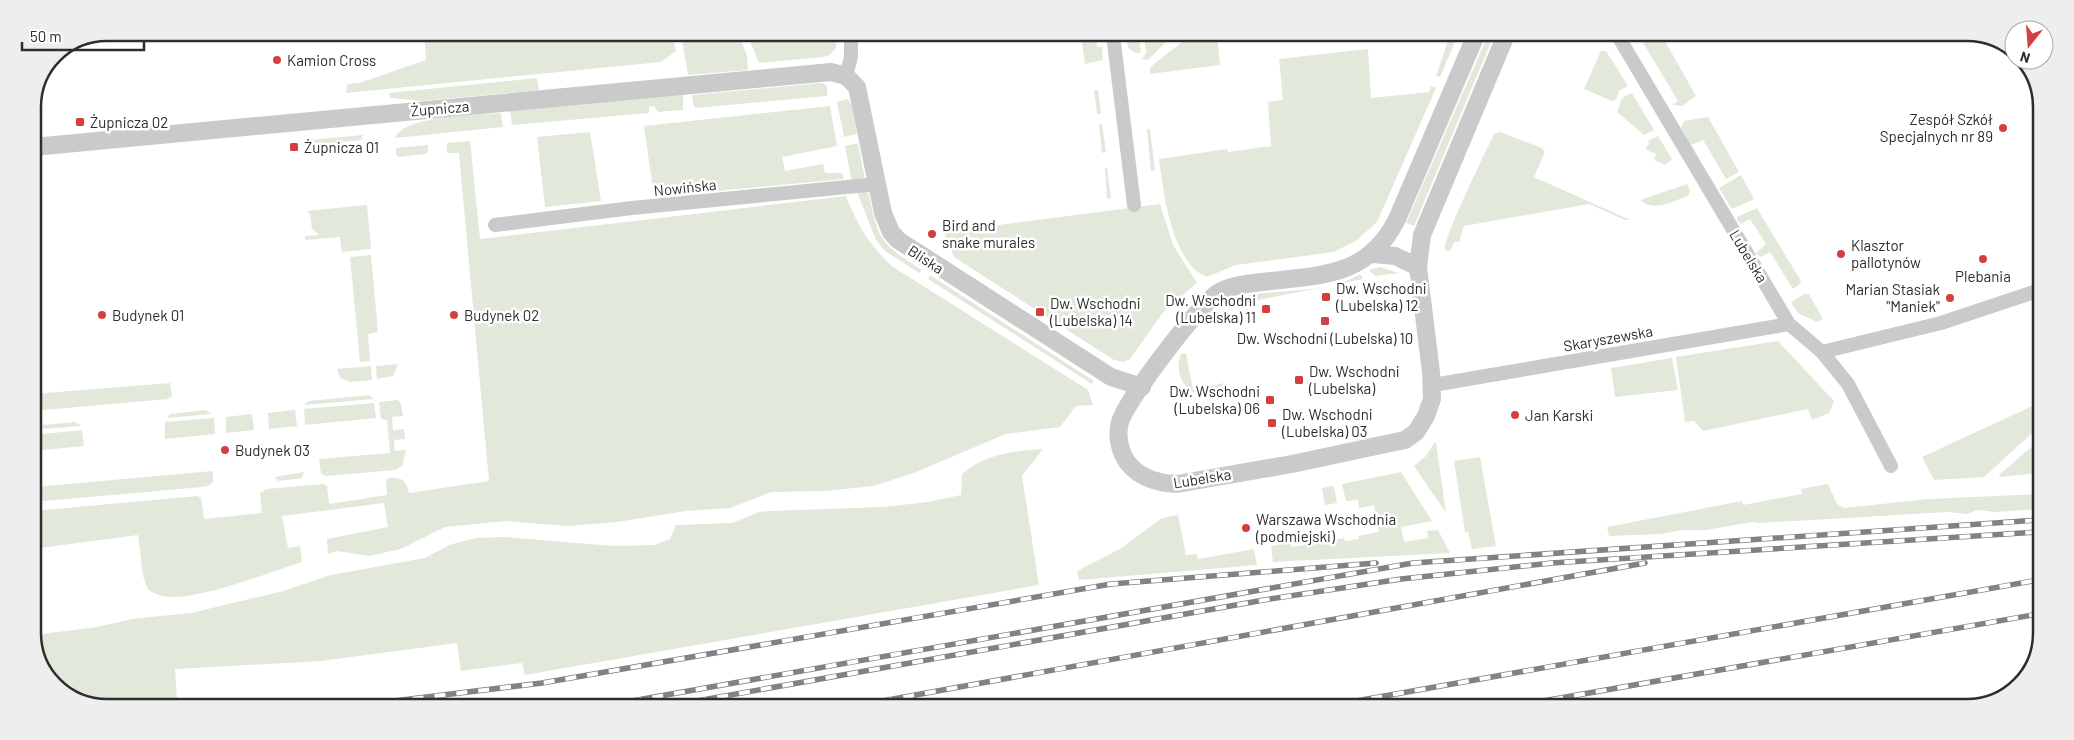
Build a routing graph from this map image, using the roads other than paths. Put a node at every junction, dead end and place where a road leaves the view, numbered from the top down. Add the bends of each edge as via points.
1 (851, 41) edge
2 (1114, 41) edge
3 (1473, 41) edge
4 (1503, 41) edge
5 (1621, 41) edge
6 (846, 76) junction
7 (41, 146) edge
8 (878, 184) junction
9 (1134, 205) dead end
10 (495, 225) dead end
11 (1373, 254) junction
12 (1418, 267) junction
13 (2033, 292) edge
14 (1789, 324) junction
15 (1822, 352) junction
16 (1433, 385) junction
17 (1142, 387) junction
18 (1891, 466) dead end

1 - 6 street
2 - 9 street
3 - 11 street, Lubelska via 1391,232
4 - 12 street, Lubelska via 1425,223
5 - 14 street, Lubelska
6 - 7 street, Żupnicza via 821,72
6 - 8 street, Bliska via 855,83 860,97
8 - 10 street, Nowińska
8 - 17 street, Bliska via 886,222 898,240 1111,378
11 - 12 street via 1395,256
11 - 17 street, Lubelska via 1343,271 1238,285 1218,293 1194,315
12 - 16 street, Lubelska
13 - 15 street via 1941,323
14 - 15 street, Lubelska
14 - 16 street, Skaryszewska
15 - 18 street, Lubelska via 1848,384
16 - 17 street, Lubelska via 1426,416 1416,432 1404,440 1177,484 1147,478 1126,461 1120,449 1120,421

